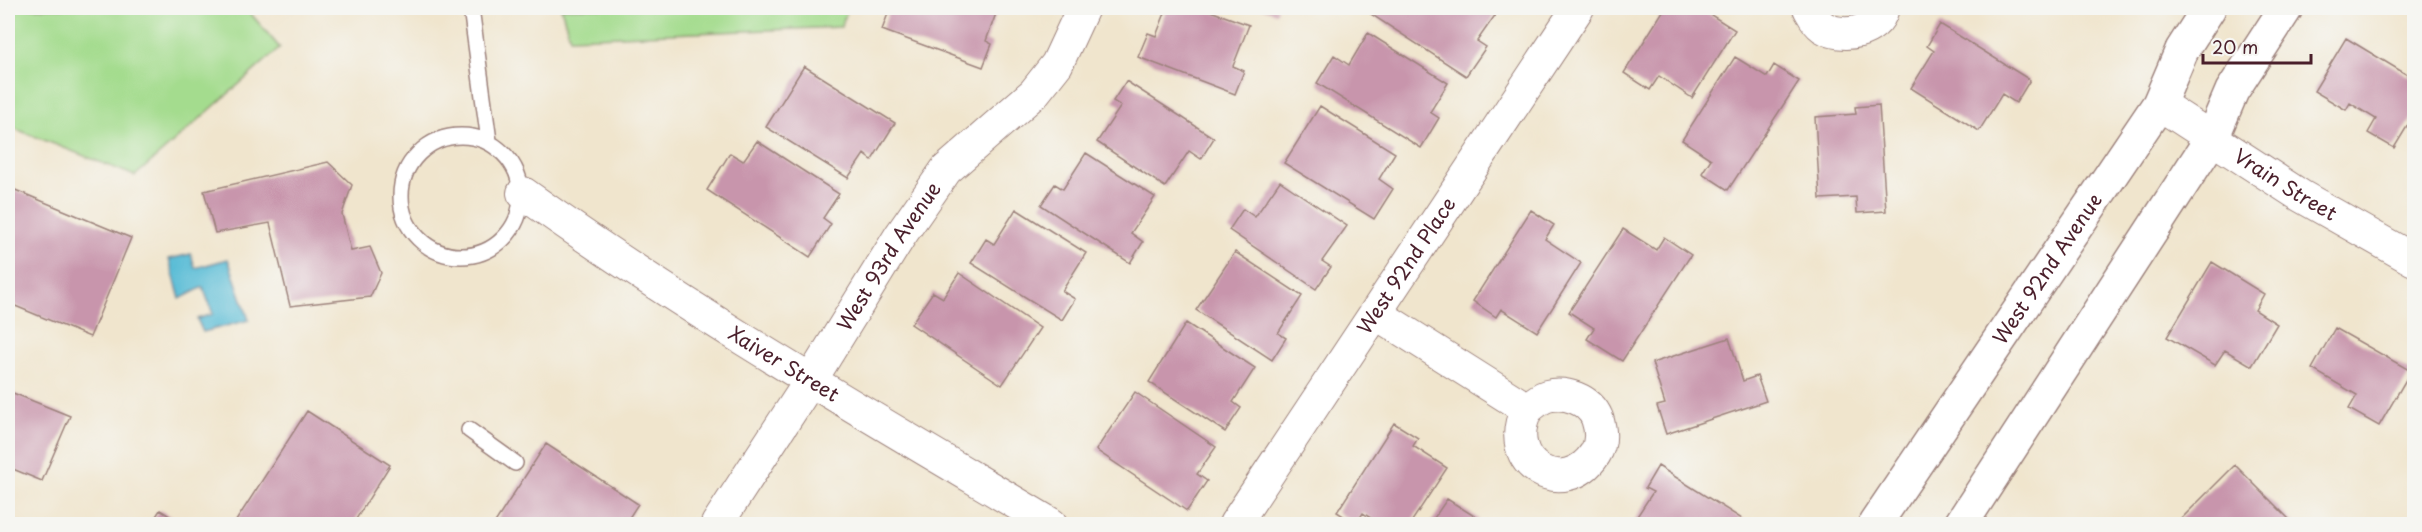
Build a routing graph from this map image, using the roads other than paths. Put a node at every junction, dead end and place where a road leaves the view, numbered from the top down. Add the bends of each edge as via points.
1 (471, 8) edge
2 (1083, 8) edge
3 (1578, 8) edge
4 (1809, 8) edge
5 (1883, 8) edge
6 (2209, 8) edge
7 (2286, 8) edge
8 (2159, 104) junction
9 (2212, 138) junction
10 (489, 141) junction
11 (523, 193) junction
12 (2415, 260) edge
13 (1377, 314) junction
14 (811, 380) junction
15 (1527, 409) dead end
16 (469, 430) dead end
17 (515, 463) dead end
18 (717, 525) edge
19 (1051, 525) edge
20 (1235, 525) edge
21 (1875, 525) edge
22 (1961, 525) edge

1 - 10 lane
2 - 14 street, West 93rd Avenue via 1057,64 1034,93 946,170 900,236
3 - 13 street, West 92nd Place
4 - 5 street via 1824,27 1845,34 1864,30 1875,22
6 - 8 main road, West 92nd Avenue via 2182,50
7 - 9 main road via 2232,91
8 - 9 street, Vrain Street
8 - 21 main road, West 92nd Avenue
9 - 12 street, Vrain Street via 2301,196
9 - 22 main road
10 - 11 lane via 513,162
10 - 11 lane via 469,135 448,136 429,144 413,159 403,177 401,199 406,219 417,237 434,250 453,256 475,255 494,247 510,233
11 - 14 street, Xaiver Street via 593,243
13 - 15 street
13 - 20 street, West 92nd Place
14 - 18 street, West 93rd Avenue
14 - 19 street, Xaiver Street
16 - 17 lane

